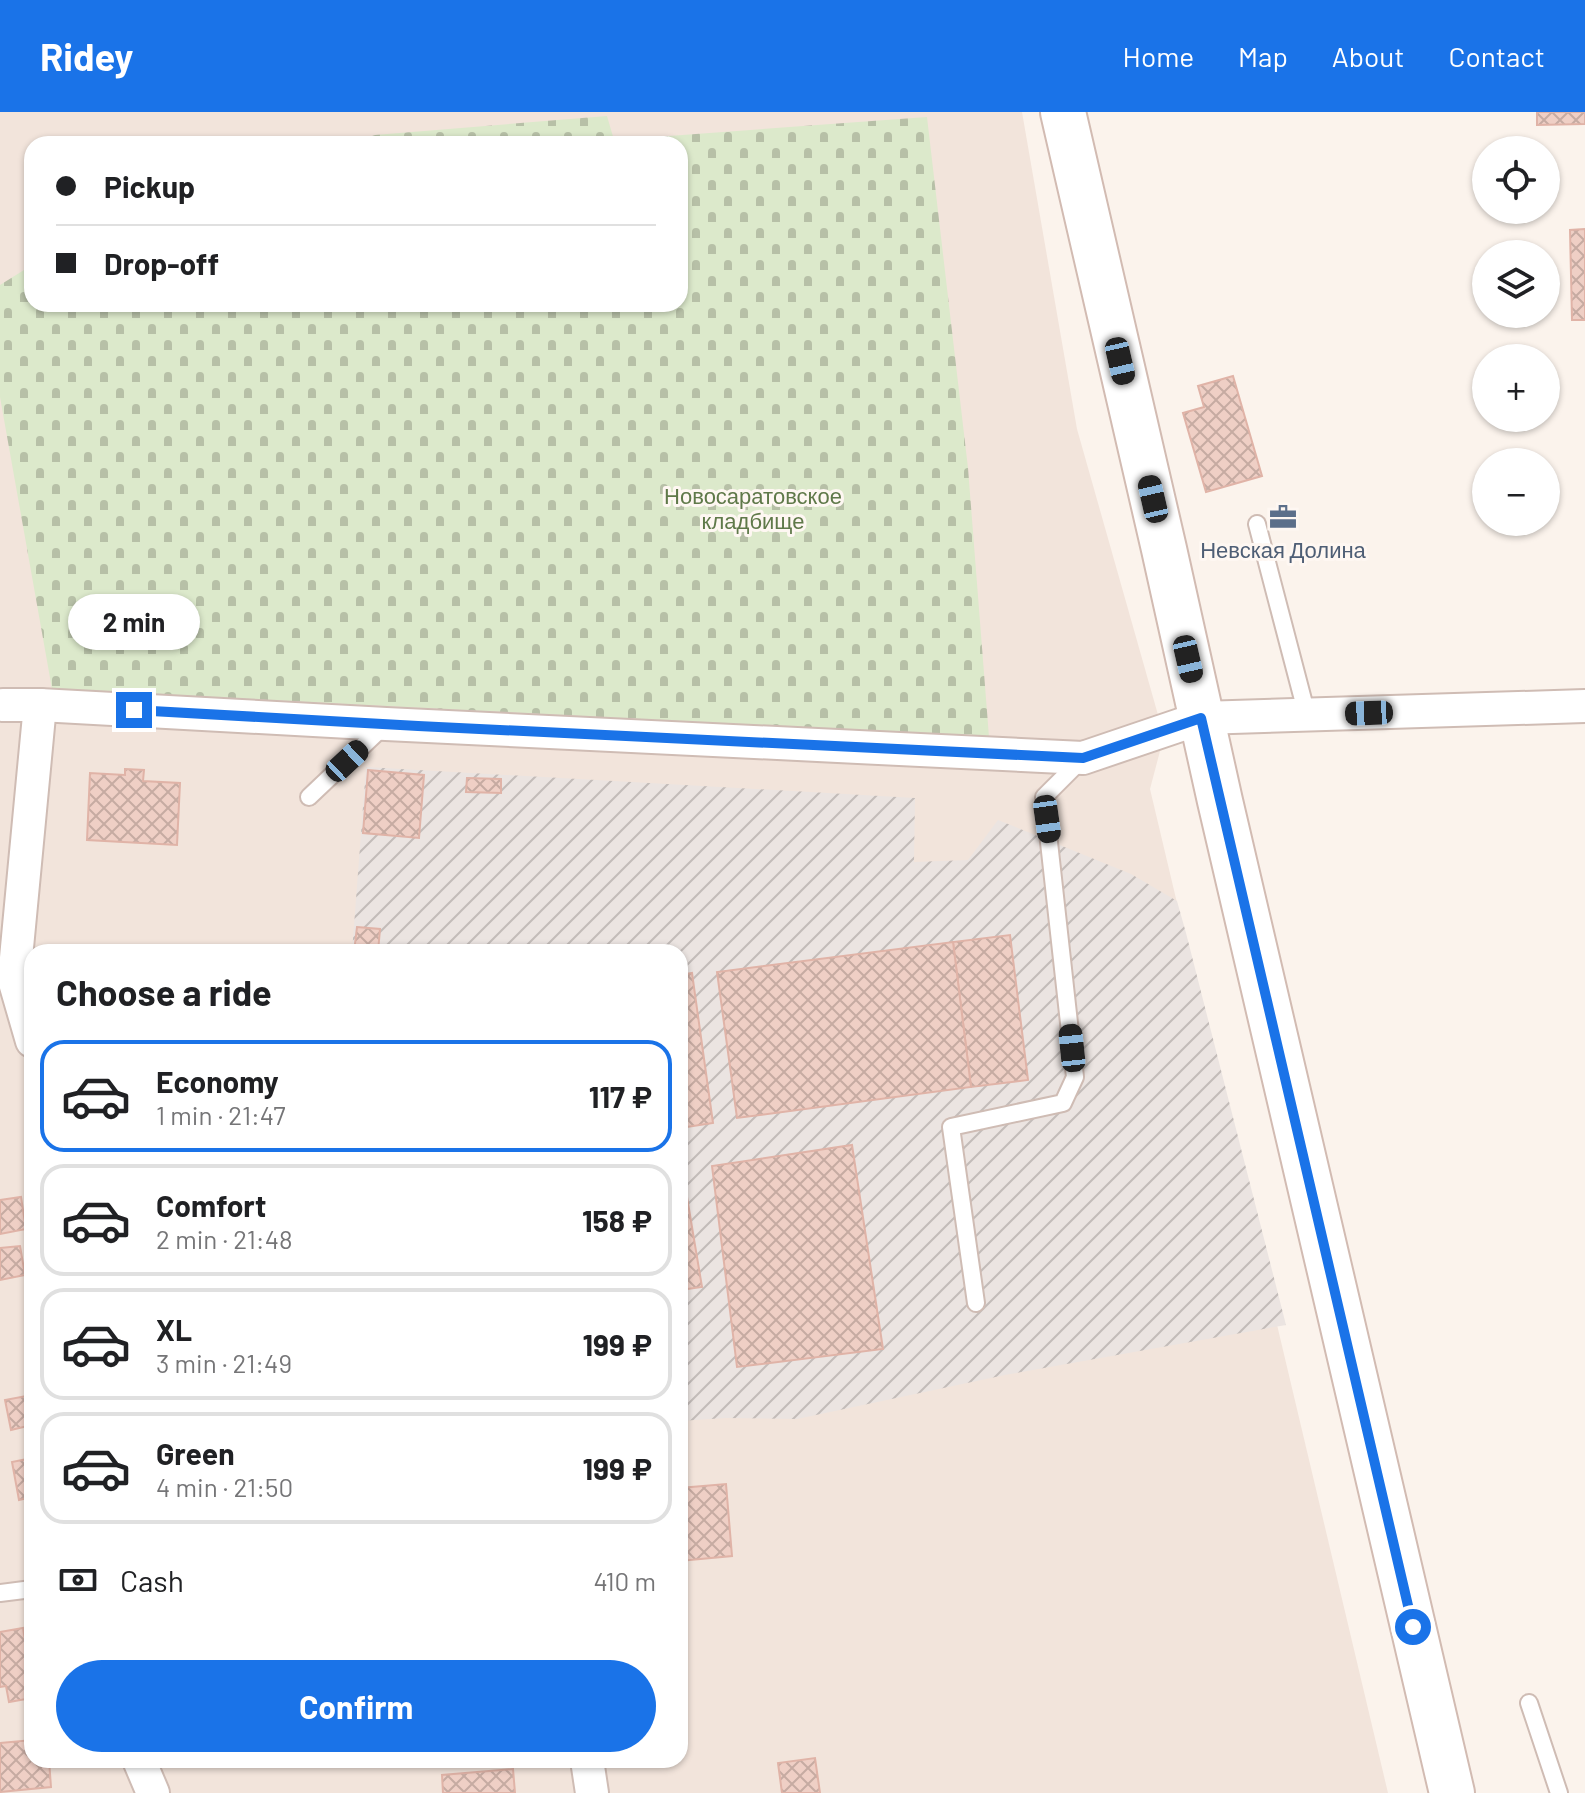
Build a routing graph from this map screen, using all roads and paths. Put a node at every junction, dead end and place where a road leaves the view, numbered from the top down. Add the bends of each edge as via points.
1 (1063, 112) edge
2 (1257, 524) dead end
3 (2, 705) edge
4 (40, 705) junction
5 (1585, 706) edge
6 (1307, 715) junction
7 (1201, 718) junction
8 (386, 724) junction
9 (1083, 758) junction
10 (309, 797) dead end
11 (24, 1013) edge
12 (976, 1303) dead end
13 (24, 1590) edge
14 (0, 1593) edge
15 (1529, 1703) dead end
16 (142, 1768) edge
17 (588, 1768) edge
18 (153, 1793) edge
19 (592, 1793) edge
20 (1452, 1793) edge
21 (1559, 1793) edge

1 - 7 main road
2 - 6 lane
3 - 4 street
4 - 8 street
4 - 11 street via 14,979
5 - 6 street
6 - 7 street
7 - 9 street
7 - 20 main road
8 - 9 street
8 - 10 lane
9 - 12 lane via 1044,797 1075,1077 1063,1103 951,1127
13 - 14 lane
15 - 21 lane
16 - 18 street
17 - 19 street

